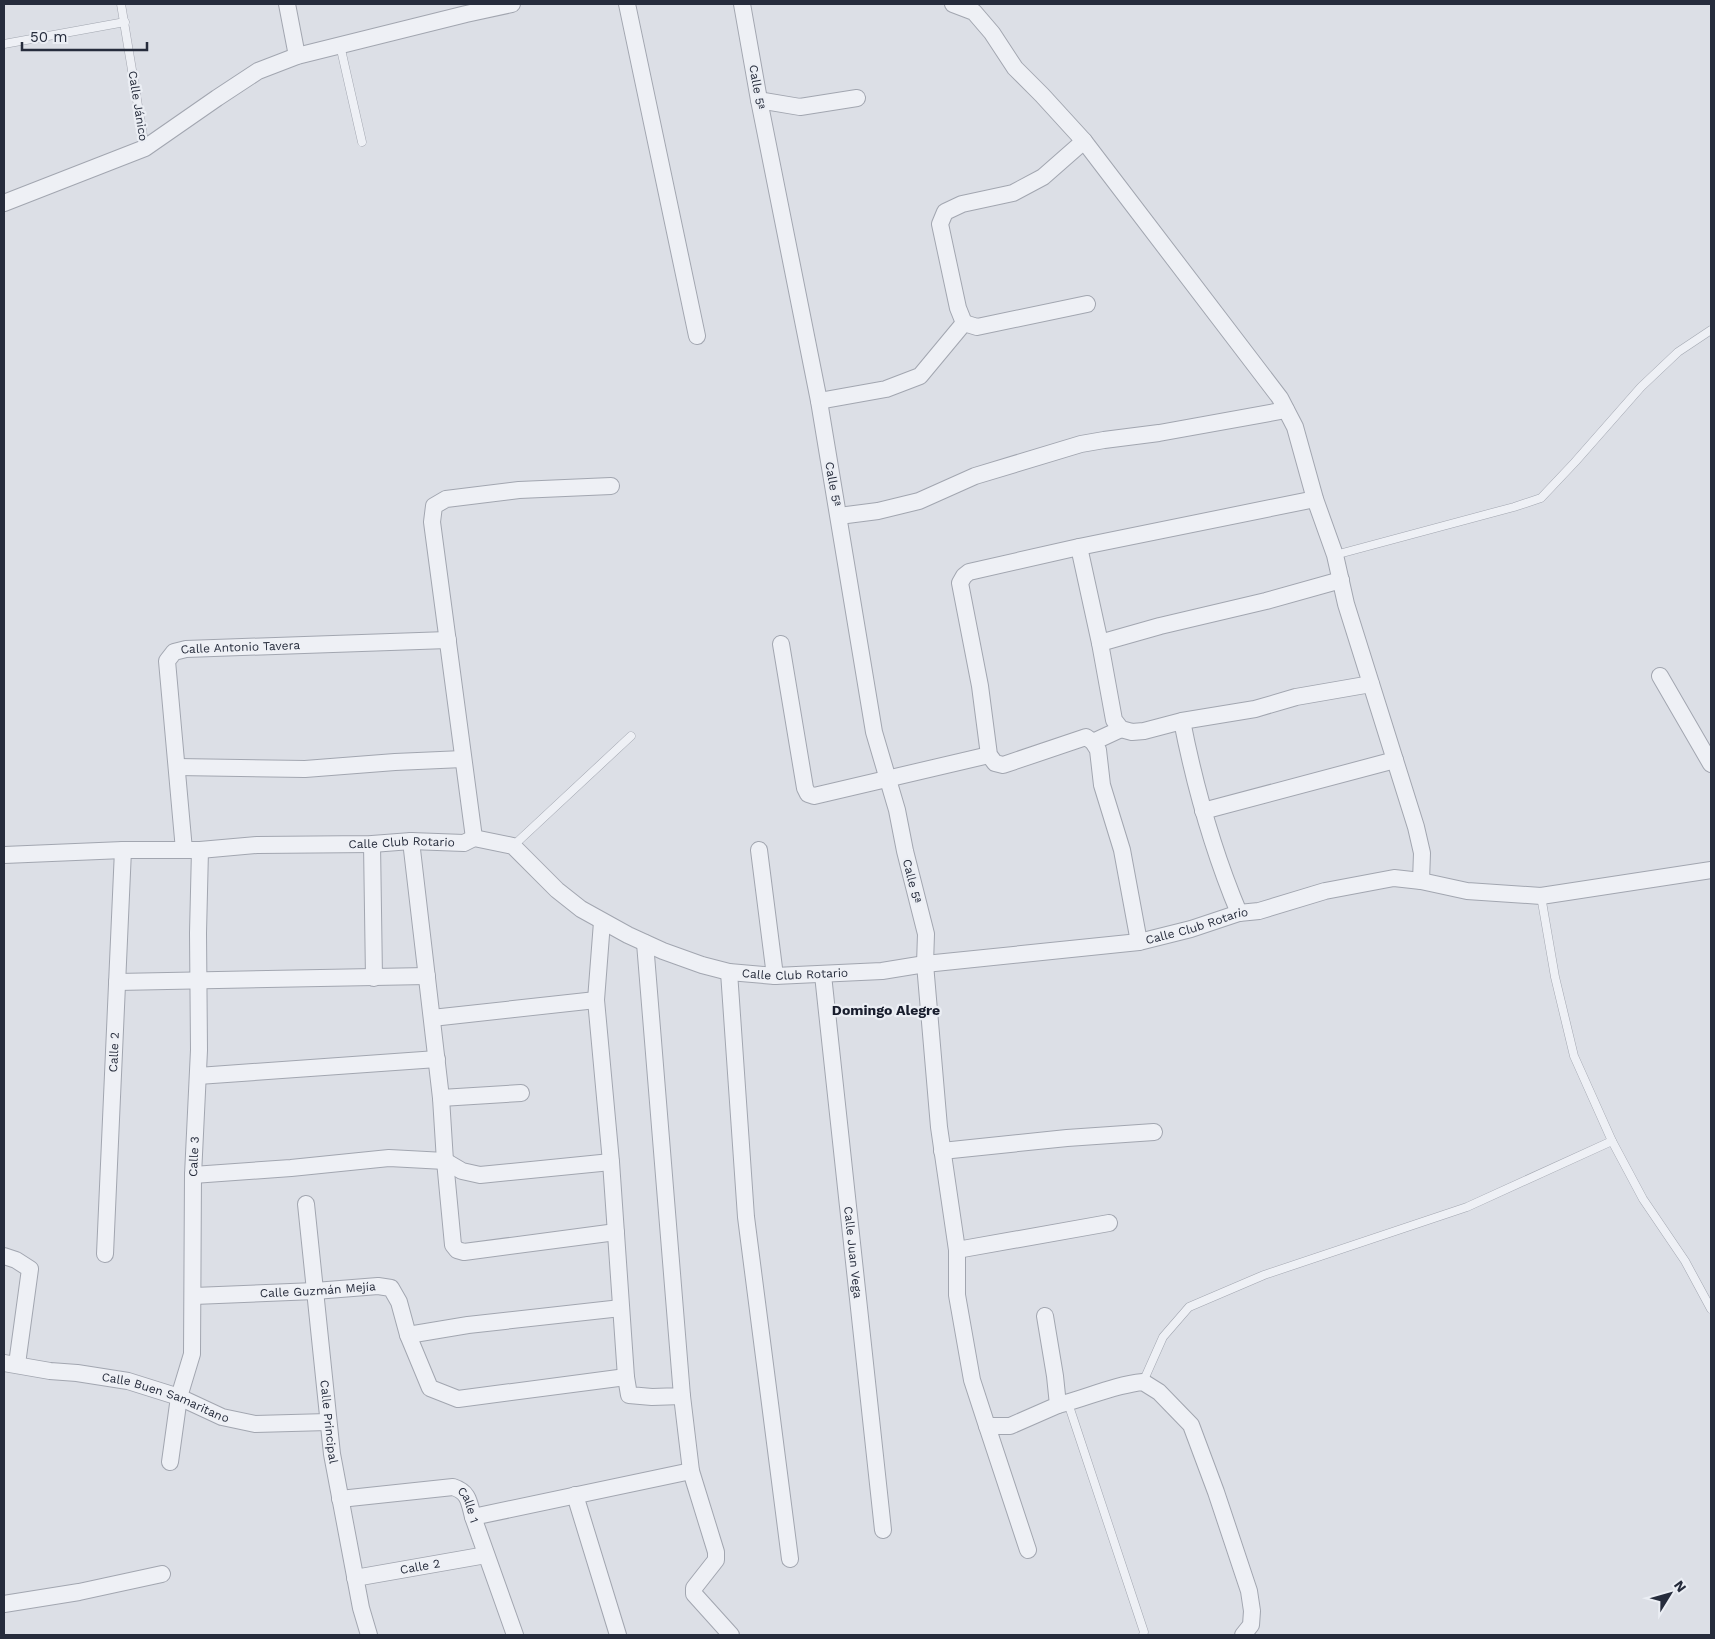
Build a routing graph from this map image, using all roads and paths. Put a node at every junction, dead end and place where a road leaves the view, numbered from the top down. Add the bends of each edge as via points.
1 (121, 4) edge
2 (286, 4) edge
3 (512, 4) edge
4 (626, 4) edge
5 (742, 4) edge
6 (953, 4) edge
7 (464, 9) edge
8 (125, 22) junction
9 (4, 44) edge
10 (340, 45) junction
11 (297, 56) junction
12 (857, 98) dead end
13 (759, 100) junction
14 (1084, 141) junction
15 (362, 142) dead end
16 (145, 148) junction
17 (4, 203) edge
18 (1087, 304) dead end
19 (964, 323) junction
20 (1711, 330) edge
21 (697, 336) dead end
22 (818, 401) junction
23 (1286, 410) junction
24 (611, 486) dead end
25 (1315, 499) junction
26 (839, 516) junction
27 (1079, 547) junction
28 (1335, 555) junction
29 (1341, 580) junction
30 (448, 640) junction
31 (781, 644) dead end
32 (1100, 644) junction
33 (1660, 676) dead end
34 (1371, 684) junction
35 (1182, 721) junction
36 (1122, 730) junction
37 (631, 736) dead end
38 (1093, 742) junction
39 (989, 755) junction
40 (463, 759) junction
41 (1395, 760) junction
42 (1711, 764) edge
43 (177, 767) junction
44 (888, 777) junction
45 (1203, 811) junction
46 (474, 838) junction
47 (411, 841) junction
48 (372, 844) junction
49 (513, 846) junction
50 (123, 850) junction
51 (192, 850) junction
52 (759, 850) dead end
53 (4, 858) edge
54 (1711, 870) edge
55 (1421, 881) junction
56 (1541, 896) junction
57 (1239, 914) junction
58 (602, 922) junction
59 (1139, 942) junction
60 (645, 943) junction
61 (925, 964) junction
62 (729, 972) junction
63 (823, 975) junction
64 (427, 976) junction
65 (775, 976) junction
66 (374, 978) junction
67 (117, 982) junction
68 (198, 982) junction
69 (596, 1000) junction
70 (432, 1018) junction
71 (437, 1059) junction
72 (198, 1076) junction
73 (521, 1093) dead end
74 (441, 1098) junction
75 (1154, 1132) dead end
76 (1612, 1141) junction
77 (942, 1151) junction
78 (444, 1160) junction
79 (611, 1162) junction
80 (193, 1175) junction
81 (306, 1204) dead end
82 (1109, 1223) dead end
83 (616, 1232) junction
84 (957, 1250) junction
85 (105, 1254) dead end
86 (4, 1256) edge
87 (315, 1292) junction
88 (194, 1296) junction
89 (621, 1308) junction
90 (1711, 1309) edge
91 (1045, 1316) dead end
92 (408, 1336) junction
93 (10, 1363) edge
94 (626, 1377) junction
95 (1143, 1382) junction
96 (682, 1396) junction
97 (179, 1397) junction
98 (1063, 1404) junction
99 (328, 1422) junction
100 (987, 1426) junction
101 (170, 1462) dead end
102 (691, 1471) junction
103 (576, 1495) junction
104 (340, 1499) junction
105 (473, 1517) junction
106 (883, 1530) dead end
107 (1028, 1550) dead end
108 (486, 1555) junction
109 (790, 1559) dead end
110 (162, 1574) dead end
111 (355, 1578) junction
112 (4, 1604) edge
113 (369, 1635) edge
114 (515, 1635) edge
115 (618, 1635) edge
116 (731, 1635) edge
117 (1143, 1635) edge
118 (1242, 1635) edge

1 - 8 lane, Calle Jánico
2 - 11 street
3 - 7 street
4 - 21 street
5 - 13 street, Calle 5ª
6 - 14 street via 974,12 1015,68
7 - 10 street
8 - 9 lane
8 - 16 lane, Calle Jánico
10 - 11 street
10 - 15 lane
11 - 16 street via 258,71
12 - 13 street via 800,107
13 - 22 street, Calle 5ª
14 - 19 street via 1043,177 1013,193 962,204 945,212 940,224
14 - 23 street via 1255,364
16 - 17 street
18 - 19 street via 977,327
19 - 22 street via 920,376 886,389
20 - 28 lane via 1678,352 1641,387 1541,498
22 - 26 street, Calle 5ª
23 - 25 street via 1295,427
23 - 26 street via 1081,444 975,476 919,501
24 - 30 street via 519,490 446,499 434,506 432,522
25 - 27 street
25 - 28 street
26 - 44 street, Calle 5ª via 874,732
27 - 32 street
27 - 39 street via 969,572 960,583 980,686
28 - 29 street
29 - 32 street
29 - 34 street
30 - 40 street
30 - 43 street, Calle Antonio Tavera via 174,652 168,660
31 - 44 street via 808,794 814,796
32 - 36 street via 1114,720
33 - 42 street
34 - 35 street
34 - 41 street
35 - 36 street via 1144,731
35 - 45 street
36 - 38 street
37 - 49 lane
38 - 39 street via 1086,737 1003,765 995,763
38 - 59 street via 1098,750 1102,785 1122,850
39 - 44 street
40 - 43 street via 305,769
40 - 46 street
41 - 45 street
41 - 55 street via 1422,853
43 - 51 street, Calle Antonio Tavera
44 - 61 street, Calle 5ª via 926,934
45 - 57 street via 1223,876
46 - 47 street, Calle Club Rotario via 464,843
46 - 49 street, Calle Club Rotario
47 - 48 street, Calle Club Rotario
47 - 64 street
48 - 51 street, Calle Club Rotario via 257,845
48 - 66 street
49 - 58 street, Calle Club Rotario via 557,890
50 - 51 street, Calle Club Rotario
50 - 53 street, Calle Club Rotario
50 - 67 street, Calle 2
51 - 68 street, Calle 3
52 - 65 street
54 - 56 street, Calle Club Rotario
55 - 56 street, Calle Club Rotario via 1467,891
55 - 57 street, Calle Club Rotario via 1385,879
56 - 76 lane via 1555,977 1574,1056
57 - 59 street, Calle Club Rotario
58 - 60 street, Calle Club Rotario
58 - 69 street
59 - 61 street, Calle Club Rotario
60 - 62 street, Calle Club Rotario
60 - 96 street
61 - 63 street, Calle Club Rotario
61 - 77 street, Calle 5ª
62 - 65 street, Calle Club Rotario
62 - 109 street via 746,1217
63 - 65 street, Calle Club Rotario
63 - 106 street, Calle Juan Vega
64 - 66 street
64 - 70 street
66 - 68 street
67 - 68 street
67 - 85 street, Calle 2
68 - 72 street, Calle 3
69 - 70 street
69 - 79 street
70 - 71 street
71 - 72 street
71 - 74 street
72 - 80 street, Calle 3
73 - 74 street
74 - 78 street
75 - 77 street
76 - 90 lane
76 - 95 lane via 1467,1207 1264,1275 1189,1307 1163,1337
77 - 84 street, Calle 5ª
78 - 79 street via 462,1171 480,1175
78 - 80 street via 389,1158
78 - 83 street via 453,1244 457,1250 464,1252
79 - 83 street
80 - 88 street, Calle 3
81 - 87 street, Calle Principal
82 - 84 street
83 - 89 street
84 - 100 street, Calle 5ª via 957,1295 972,1380
86 - 93 street via 30,1269
87 - 88 street, Calle Guzmán Mejía
87 - 92 street, Calle Guzmán Mejía via 378,1286 391,1288 399,1302
87 - 99 street, Calle Principal
88 - 97 street, Calle 3 via 192,1354
89 - 92 street via 468,1325
89 - 94 street
91 - 98 street
92 - 94 street via 430,1388 458,1399
93 - 97 street, Calle Buen Samaritano via 128,1381
94 - 96 street via 629,1395
95 - 98 street via 1126,1383
95 - 118 street via 1159,1392 1191,1425 1249,1590 1251,1625
96 - 102 street
97 - 99 street, Calle Buen Samaritano via 222,1417 255,1424
97 - 101 street, Calle 3
98 - 100 street via 1010,1426
98 - 117 lane
99 - 104 street, Calle Principal
100 - 107 street, Calle 5ª
102 - 103 street
102 - 116 street via 716,1552 716,1560 694,1588 694,1594
103 - 105 street
103 - 115 street
104 - 105 street, Calle 1 via 453,1487 463,1490
104 - 111 street, Calle Principal
105 - 108 street, Calle 1
108 - 111 street, Calle 2
108 - 114 street, Calle 1
110 - 112 street
111 - 113 street, Calle Principal

